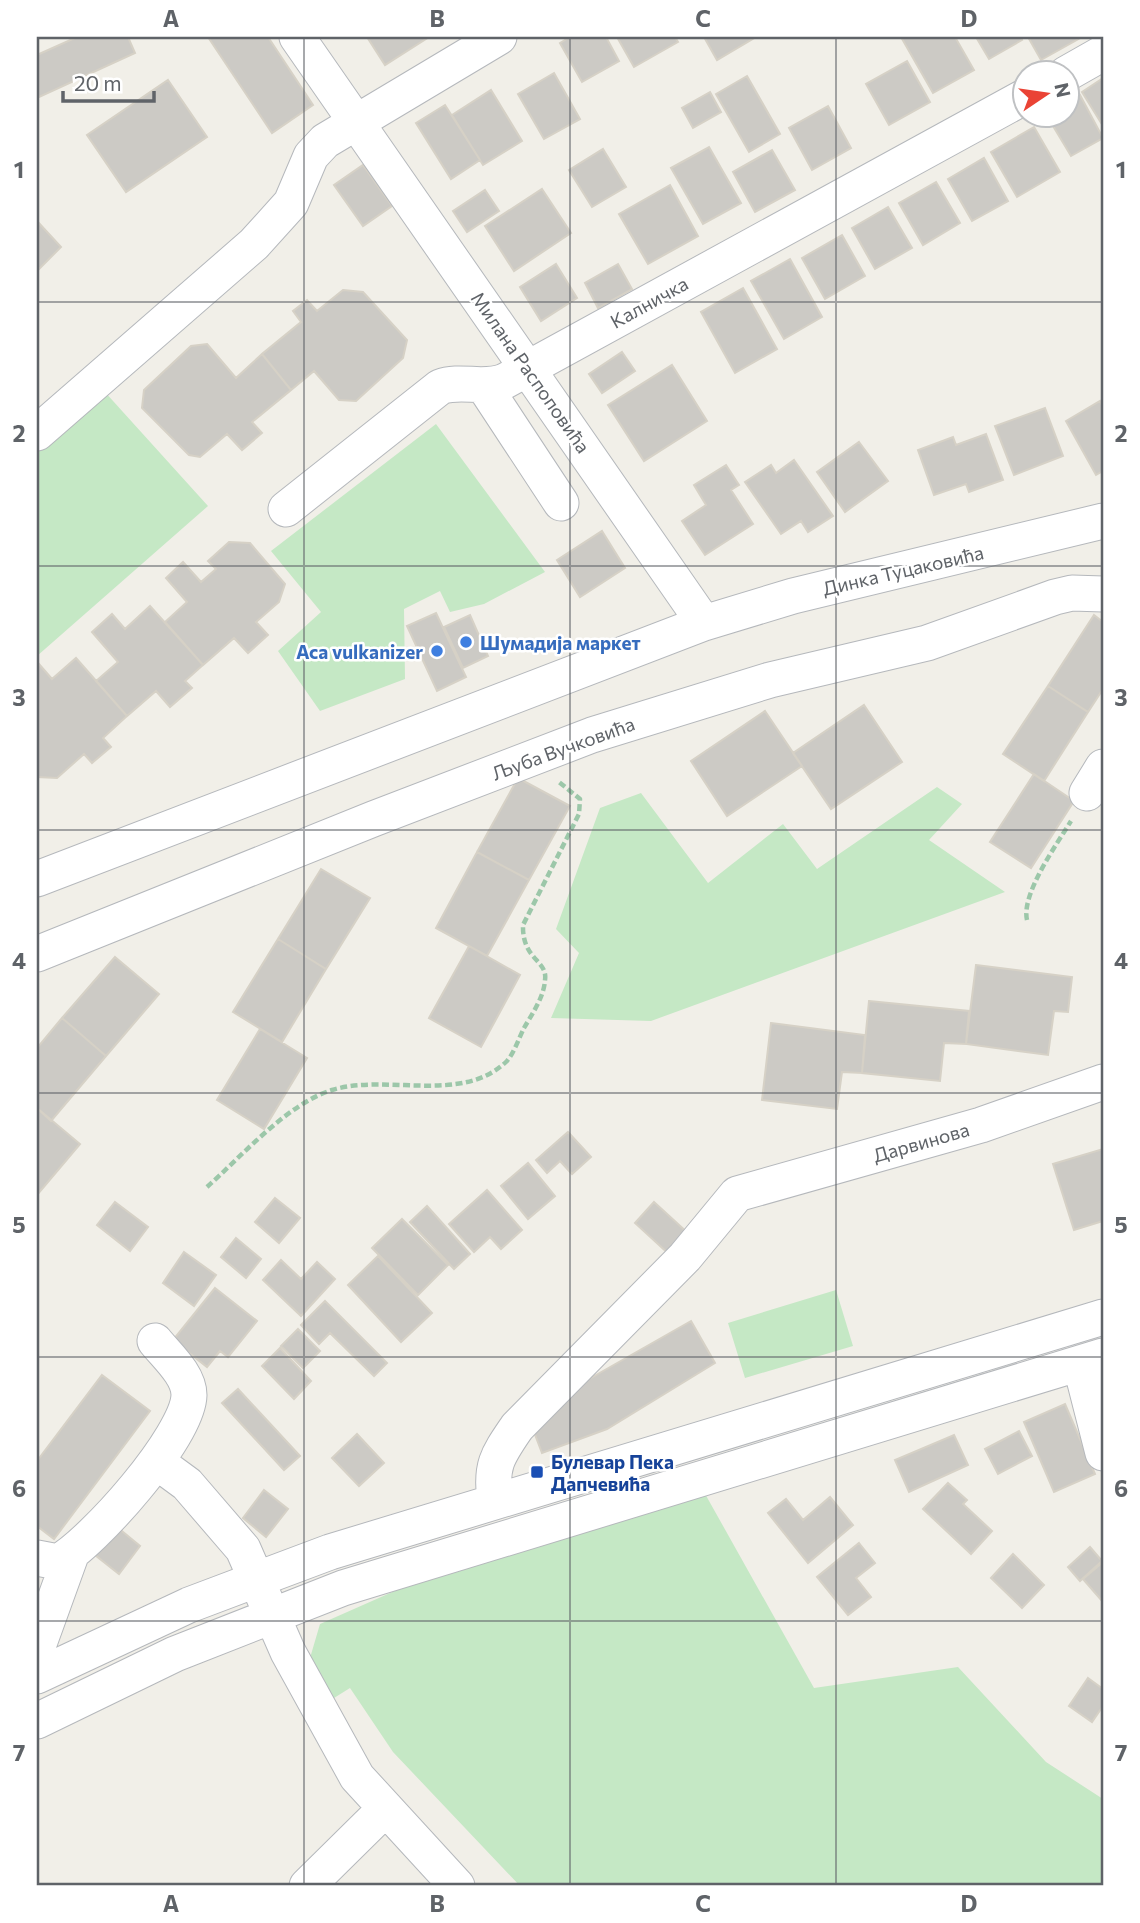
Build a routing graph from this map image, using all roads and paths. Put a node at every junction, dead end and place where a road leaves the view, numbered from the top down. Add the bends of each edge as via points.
1 (297, 37) edge
2 (499, 37) edge
3 (1103, 53) edge
4 (1080, 66) edge
5 (1010, 105) edge
6 (356, 121) junction
7 (528, 368) junction
8 (484, 386) junction
9 (37, 433) edge
10 (561, 503) dead end
11 (286, 509) dead end
12 (1103, 521) edge
13 (1103, 594) edge
14 (704, 623) junction
15 (527, 760) junction
16 (1095, 780) edge
17 (37, 879) edge
18 (1027, 920) dead end
19 (37, 954) edge
20 (1103, 1082) edge
21 (207, 1187) dead end
22 (1103, 1317) edge
23 (155, 1341) dead end
24 (1092, 1360) edge
25 (1103, 1453) edge
26 (157, 1462) junction
27 (495, 1500) junction
28 (71, 1555) junction
29 (37, 1558) edge
30 (258, 1578) junction
31 (272, 1616) junction
32 (37, 1649) edge
33 (37, 1676) edge
34 (37, 1721) edge
35 (384, 1810) junction
36 (307, 1886) edge
37 (457, 1886) edge

1 - 6 street, Милана Распоповића
2 - 6 street
3 - 4 street
5 - 7 street, Калничка
6 - 7 street, Милана Распоповића
6 - 9 street via 316,148 291,202 254,244
7 - 8 street, Калничка via 496,385
7 - 14 street, Милана Распоповића
8 - 10 street
8 - 11 street, Калничка via 456,383 440,387
12 - 14 street, Динка Туцаковића via 793,596
13 - 15 street, Љуба Вучковића via 1055,597 927,643 770,680
14 - 17 street
15 - 19 street, Љуба Вучковића
15 - 21 path via 580,799 579,814 523,925 522,942 540,962 546,978 508,1060 482,1078 441,1085 366,1085 302,1102
16 - 18 path via 1042,871 1024,910
20 - 27 street, Дарвинова via 981,1125 737,1194 685,1257 517,1427 495,1459
22 - 27 street
23 - 26 street via 181,1374 189,1395
24 - 25 street
24 - 31 street via 343,1588
26 - 28 street
26 - 30 street via 187,1484 214,1513 243,1549
27 - 30 street
28 - 29 street via 58,1562
28 - 32 street
30 - 31 street
30 - 33 street
31 - 34 street via 174,1654
31 - 35 street via 330,1732 356,1777
35 - 36 street
35 - 37 street

